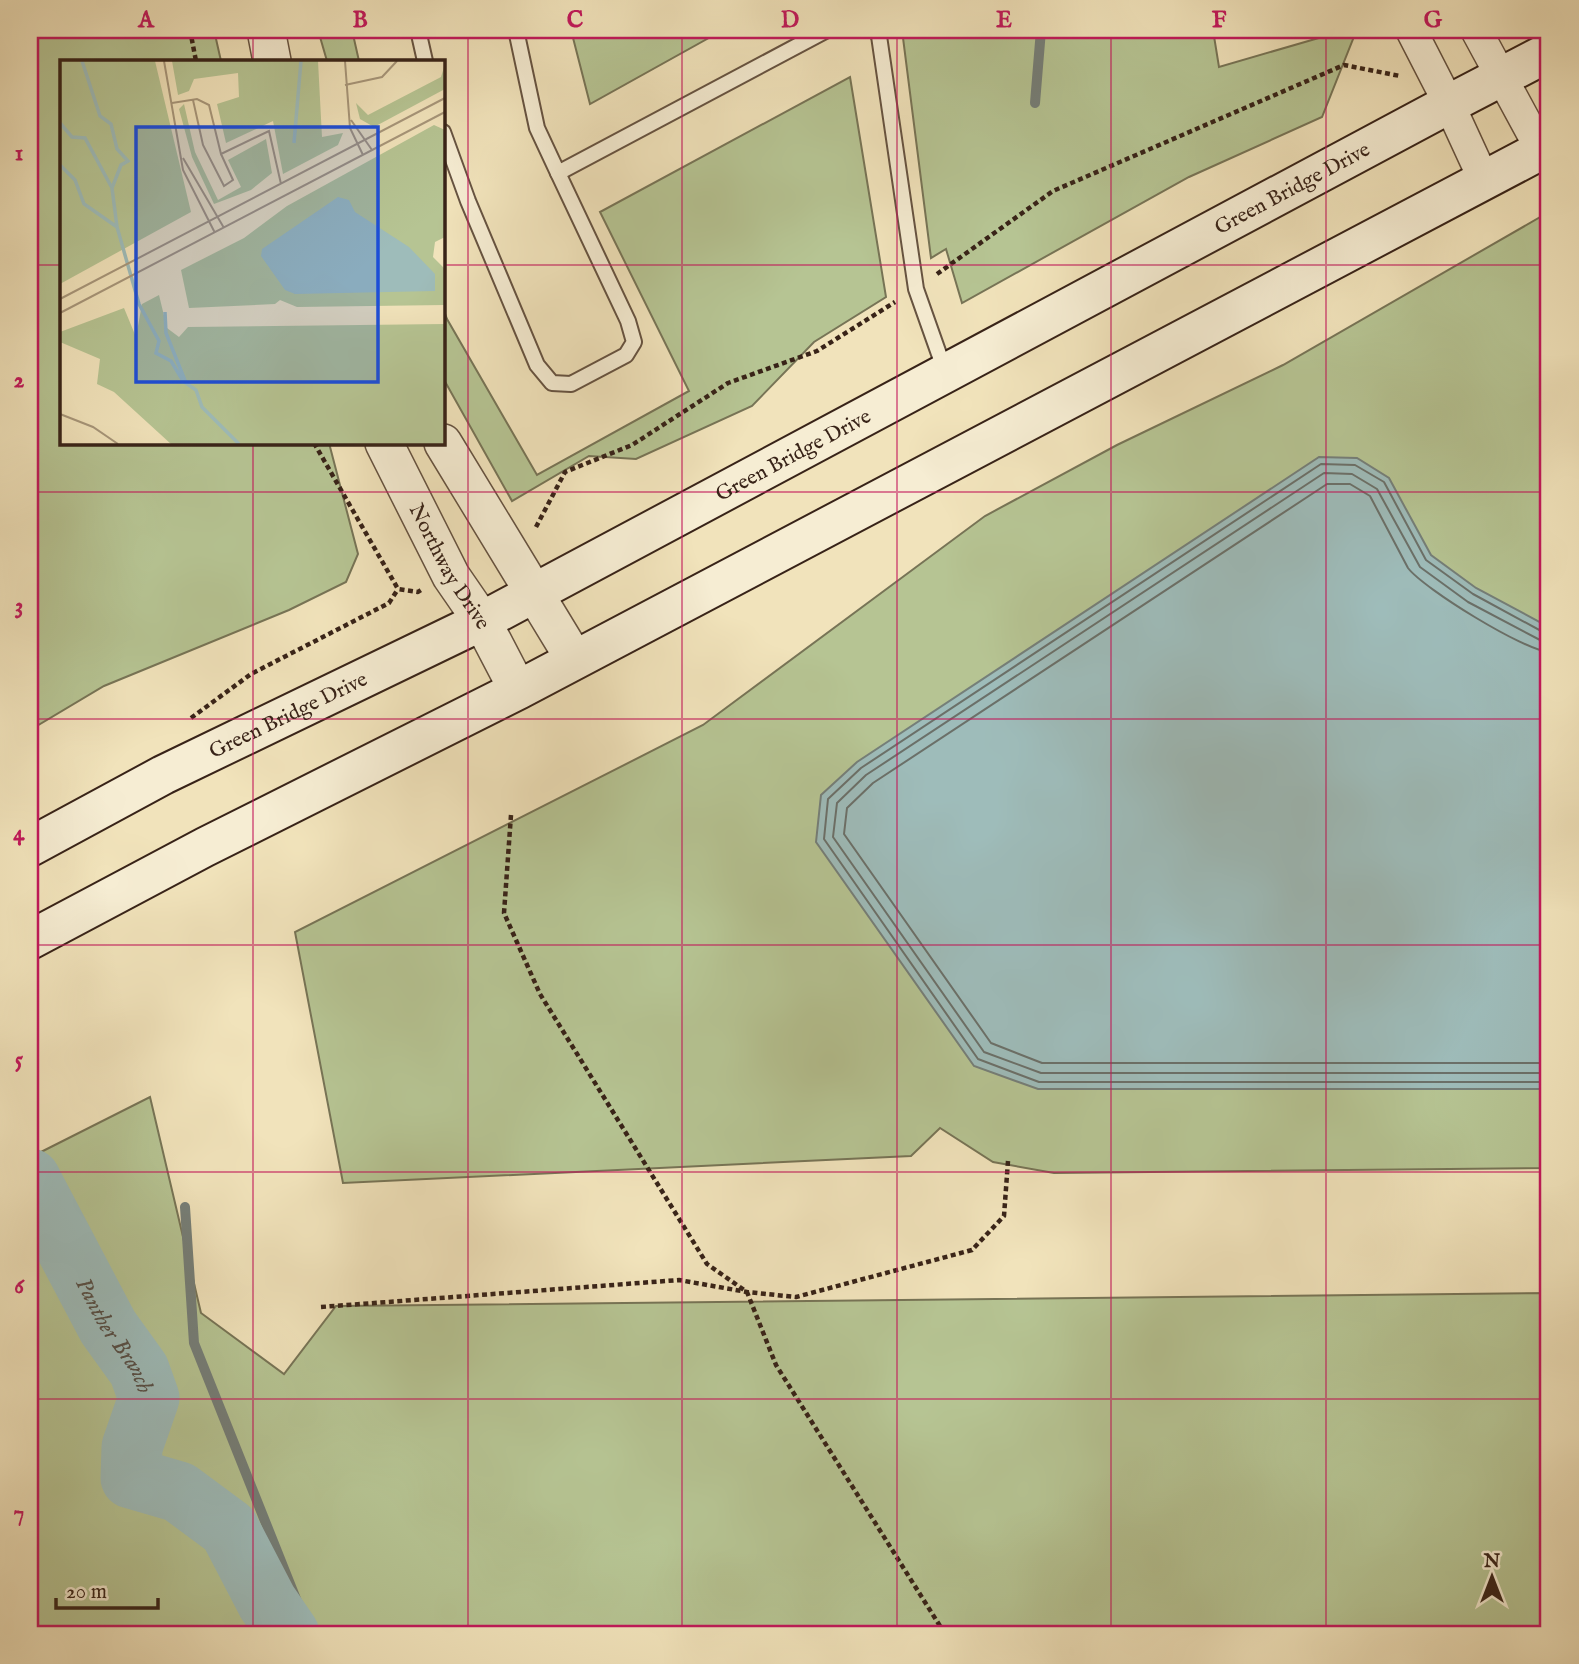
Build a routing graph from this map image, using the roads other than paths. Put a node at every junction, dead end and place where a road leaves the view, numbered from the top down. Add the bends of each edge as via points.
1 (266, 30) edge
2 (418, 30) edge
3 (516, 30) edge
4 (827, 30) edge
5 (874, 30) edge
6 (1411, 30) edge
7 (1476, 30) edge
8 (1549, 52) edge
9 (272, 60) edge
10 (425, 60) edge
11 (1500, 77) junction
12 (1449, 104) junction
13 (444, 135) edge
14 (1545, 148) edge
15 (558, 173) junction
16 (1484, 180) junction
17 (946, 373) junction
18 (384, 444) edge
19 (444, 444) edge
20 (534, 593) junction
21 (482, 621) junction
22 (575, 660) junction
23 (518, 690) junction
24 (30, 847) edge
25 (30, 940) edge

1 - 9 street
2 - 10 lane
3 - 15 lane via 537,128
4 - 15 lane
5 - 17 lane via 879,36 916,289
6 - 12 street
7 - 11 street
8 - 11 main road, Green Bridge Drive
11 - 12 main road, Green Bridge Drive
11 - 14 street
12 - 16 street
12 - 17 main road, Green Bridge Drive
13 - 15 lane via 537,365 552,383 571,384 626,355 634,342
14 - 16 main road
16 - 22 main road
17 - 20 main road, Green Bridge Drive
18 - 21 street, Northway Drive via 451,576
19 - 20 street
20 - 21 main road, Green Bridge Drive
20 - 22 street
21 - 23 street, Northway Drive
21 - 24 main road, Green Bridge Drive via 163,775
22 - 23 main road
23 - 25 main road

